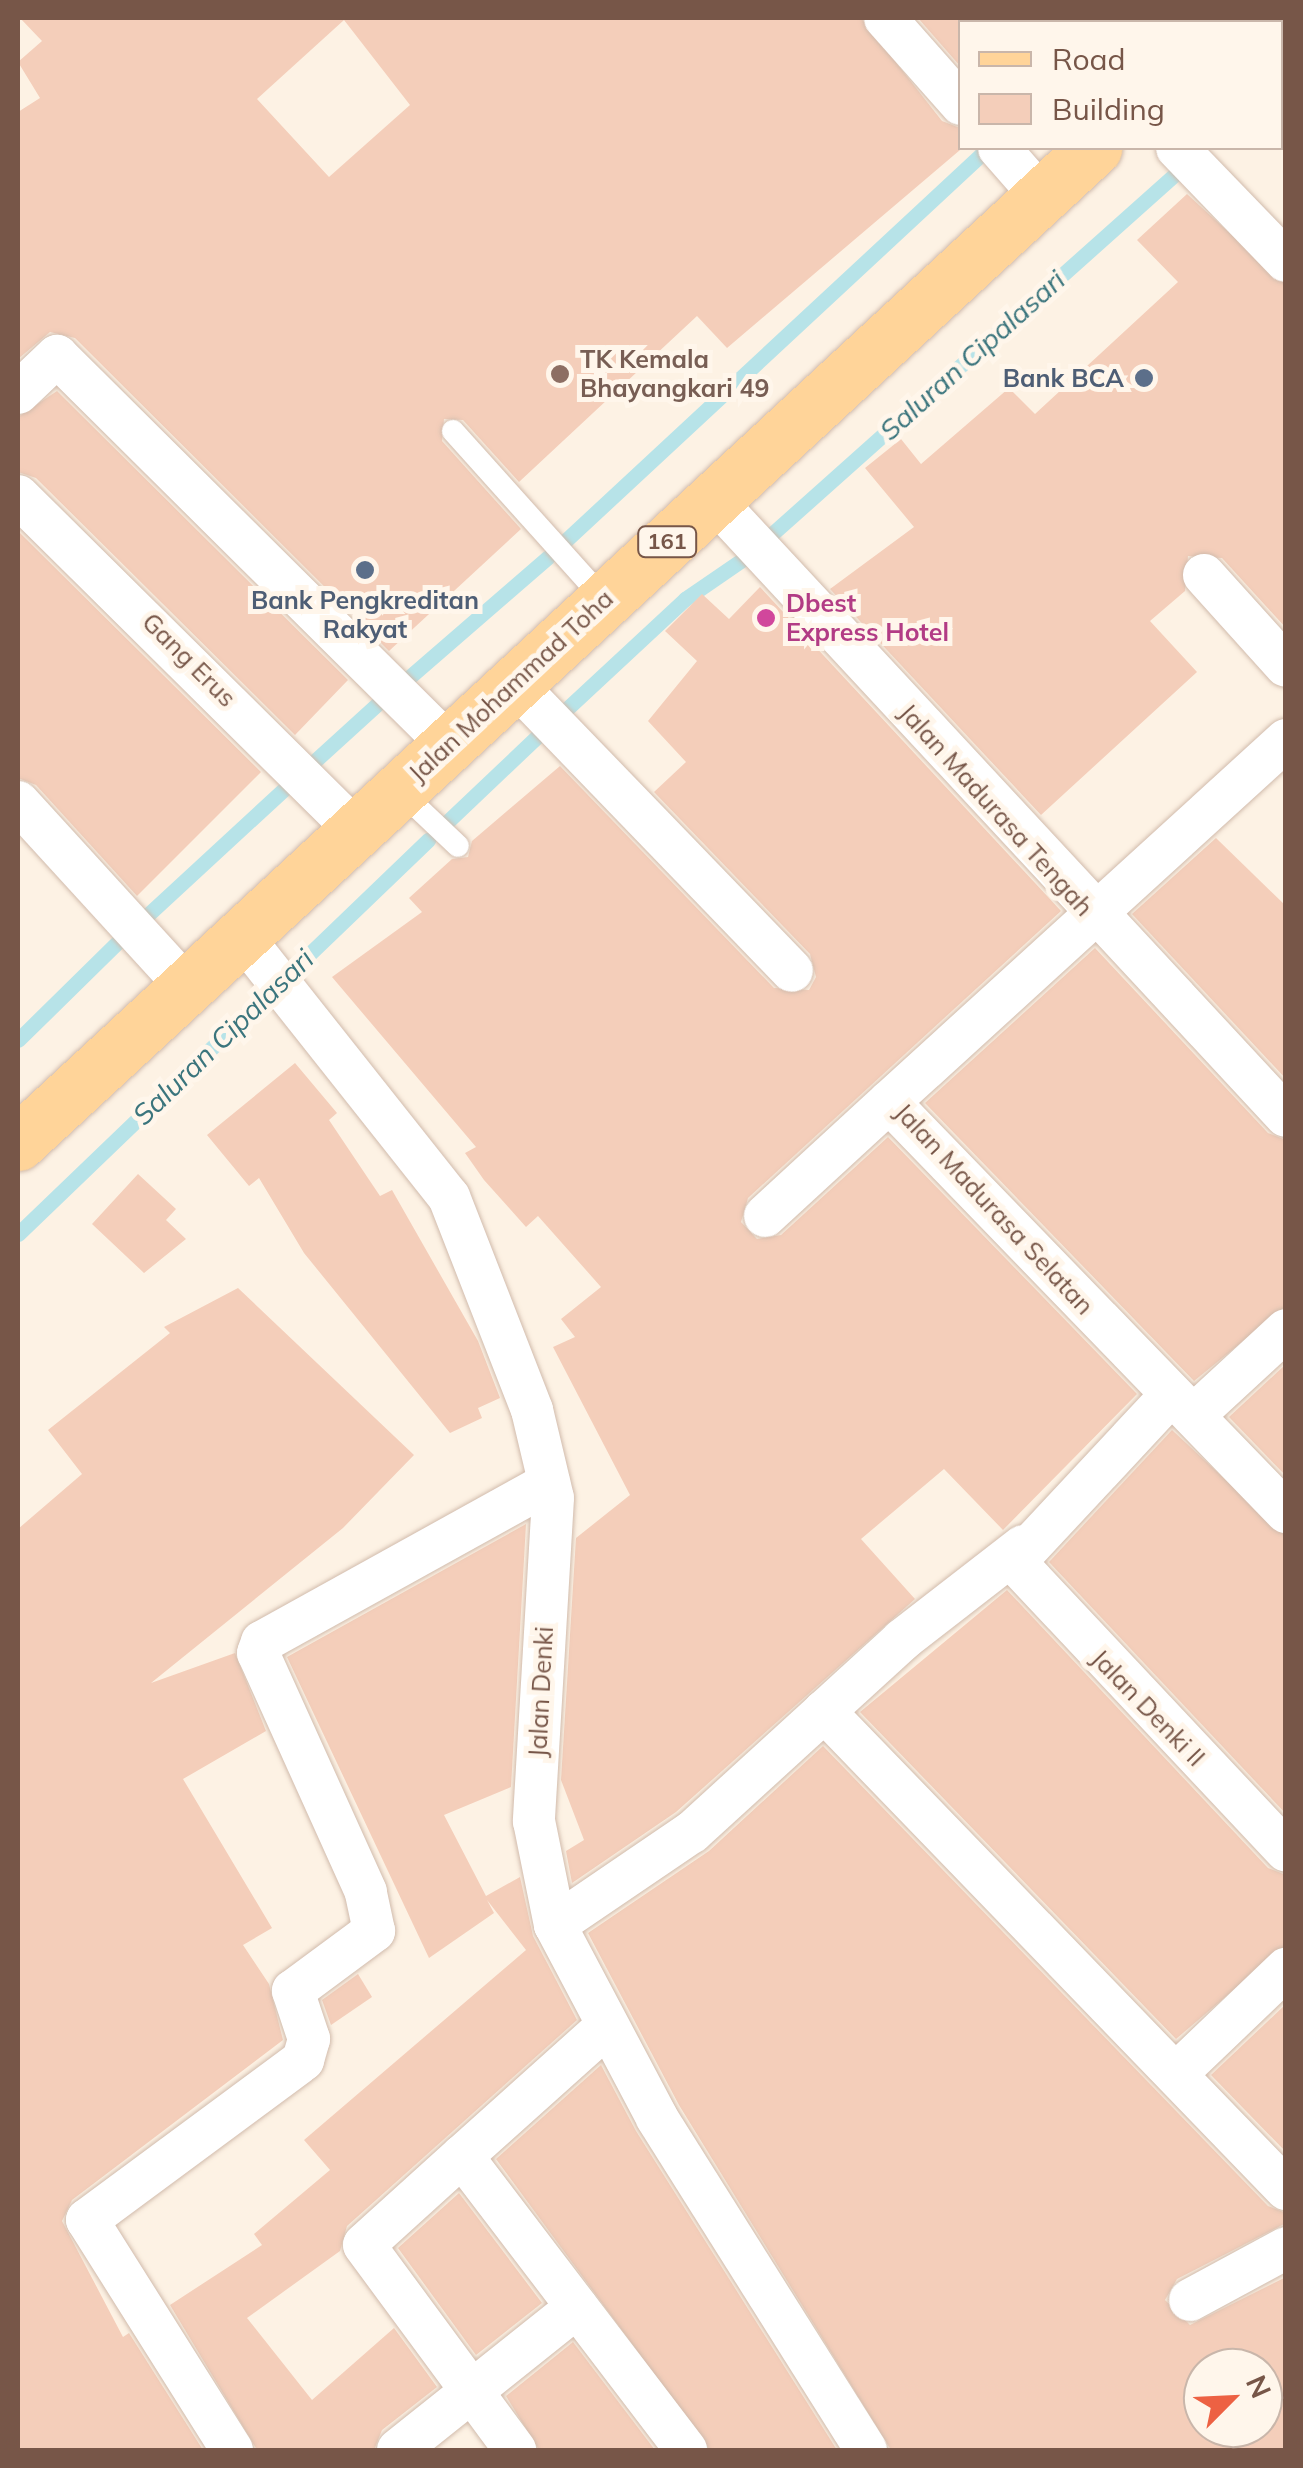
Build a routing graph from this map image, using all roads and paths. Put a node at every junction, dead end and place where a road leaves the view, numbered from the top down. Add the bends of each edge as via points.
1 (884, 18) edge
2 (958, 102) edge
3 (1001, 150) edge
4 (1092, 150) edge
5 (1179, 150) edge
6 (1041, 196) junction
7 (1286, 261) edge
8 (18, 393) edge
9 (453, 430) dead end
10 (18, 496) edge
11 (713, 499) junction
12 (1204, 575) dead end
13 (604, 600) junction
14 (1286, 666) edge
15 (514, 683) junction
16 (1286, 740) edge
17 (448, 744) junction
18 (399, 790) junction
19 (18, 802) edge
20 (356, 830) junction
21 (458, 846) dead end
22 (1091, 915) junction
23 (242, 936) junction
24 (792, 971) dead end
25 (186, 986) junction
26 (889, 1102) junction
27 (1286, 1116) edge
28 (23, 1128) edge
29 (765, 1216) dead end
30 (1286, 1330) edge
31 (1182, 1405) junction
32 (549, 1483) junction
33 (1286, 1512) edge
34 (1019, 1554) junction
35 (824, 1711) junction
36 (1286, 1851) edge
37 (554, 1925) junction
38 (1286, 1969) edge
39 (606, 2026) junction
40 (1176, 2073) junction
41 (462, 2156) junction
42 (1286, 2189) edge
43 (1286, 2248) edge
44 (1190, 2300) dead end
45 (577, 2307) junction
46 (473, 2391) junction
47 (232, 2450) edge
48 (398, 2450) edge
49 (515, 2450) edge
50 (686, 2450) edge
51 (866, 2450) edge

1 - 2 street
3 - 6 street
4 - 6 main road, Jalan Mohammad Toha / 161
5 - 7 street
6 - 11 main road, Jalan Mohammad Toha / 161
8 - 17 street via 57,356
9 - 13 lane
10 - 20 street, Gang Erus
11 - 13 main road, Jalan Mohammad Toha / 161
11 - 22 street, Jalan Madurasa Tengah
12 - 14 street
13 - 15 main road, Jalan Mohammad Toha / 161
15 - 17 main road, Jalan Mohammad Toha / 161
15 - 24 street
16 - 22 street, Jalan Madurasa Selatan
17 - 18 main road, Jalan Mohammad Toha / 161
18 - 20 main road, Jalan Mohammad Toha / 161
18 - 21 lane
19 - 25 street
20 - 23 main road, Jalan Mohammad Toha / 161
22 - 26 street, Jalan Madurasa Selatan
22 - 27 street, Jalan Madurasa Tengah
23 - 25 main road, Jalan Mohammad Toha / 161
23 - 32 street, Jalan Denki via 449,1197 532,1410
25 - 28 main road, Jalan Mohammad Toha / 161
26 - 29 street
26 - 31 street, Jalan Madurasa Selatan
30 - 31 street
31 - 33 street, Jalan Madurasa Selatan
31 - 34 street
32 - 37 street, Jalan Denki via 534,1822
32 - 47 street via 276,1626 258,1653 366,1892 374,1932 294,1991 309,2039 302,2060 87,2220
34 - 35 street
34 - 36 street, Jalan Denki II
35 - 37 street via 692,1832
35 - 40 street
37 - 39 street, Jalan Denki
38 - 40 street
39 - 41 street
39 - 51 street, Jalan Denki
40 - 42 street
41 - 45 street
41 - 46 street via 364,2241
43 - 44 street
45 - 46 street
45 - 50 street
46 - 48 street
46 - 49 street

